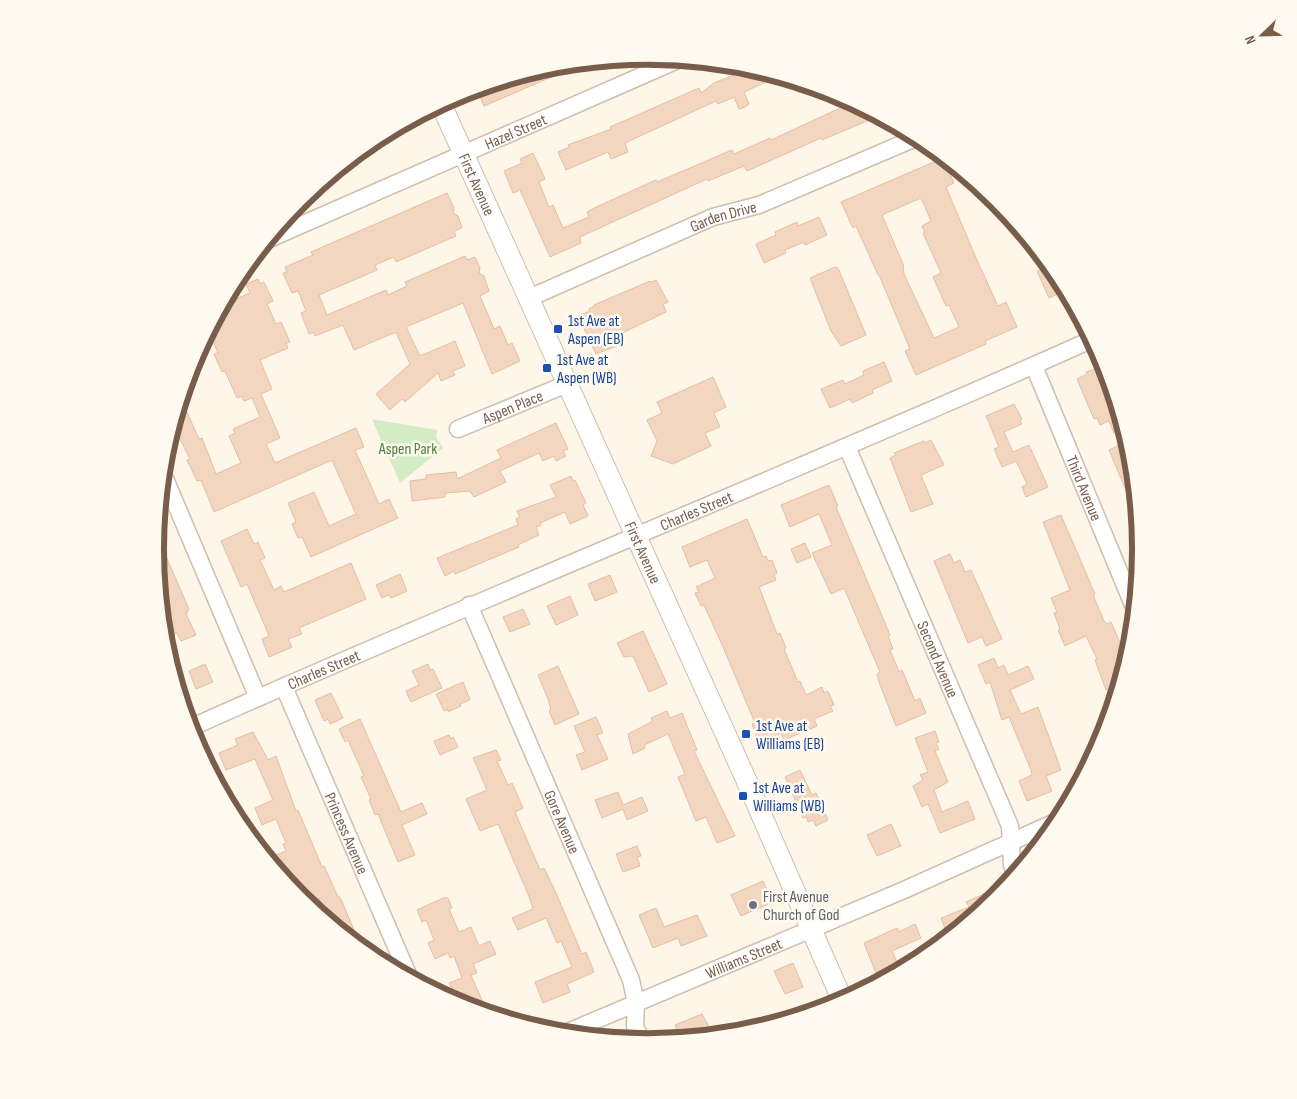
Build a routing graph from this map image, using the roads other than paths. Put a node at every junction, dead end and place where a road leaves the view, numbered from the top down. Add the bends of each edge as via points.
1 (665, 66) edge
2 (444, 111) edge
3 (908, 141) edge
4 (463, 155) junction
5 (281, 234) edge
6 (529, 298) junction
7 (1086, 342) edge
8 (1034, 366) junction
9 (567, 384) junction
10 (458, 430) dead end
11 (847, 447) junction
12 (168, 486) edge
13 (637, 537) junction
14 (1130, 598) edge
15 (469, 605) junction
16 (284, 687) junction
17 (258, 698) junction
18 (197, 725) edge
19 (1045, 827) edge
20 (1010, 844) junction
21 (1013, 868) edge
22 (812, 928) junction
23 (406, 969) edge
24 (840, 994) edge
25 (636, 1003) junction
26 (576, 1029) edge
27 (638, 1034) edge

1 - 4 street, Hazel Street
2 - 4 street, First Avenue
3 - 6 street, Garden Drive via 759,204 713,217
4 - 5 street, Hazel Street
4 - 6 street, First Avenue
6 - 9 street, First Avenue
7 - 8 street, Charles Street
8 - 11 street, Charles Street
8 - 14 street, Third Avenue
9 - 10 street, Aspen Place
9 - 13 street, First Avenue
11 - 13 street, Charles Street
11 - 20 street, Second Avenue via 1010,826
12 - 17 street
13 - 15 street, Charles Street
13 - 22 street, First Avenue
15 - 16 street, Charles Street
15 - 25 street, Gore Avenue via 631,980
16 - 17 street, Charles Street
16 - 23 street, Princess Avenue
17 - 18 street, Charles Street
19 - 20 street, Williams Street
20 - 21 street, Second Avenue
20 - 22 street, Williams Street
22 - 24 street, First Avenue
22 - 25 street, Williams Street
25 - 26 street, Williams Street
25 - 27 street, Gore Avenue via 635,1026

